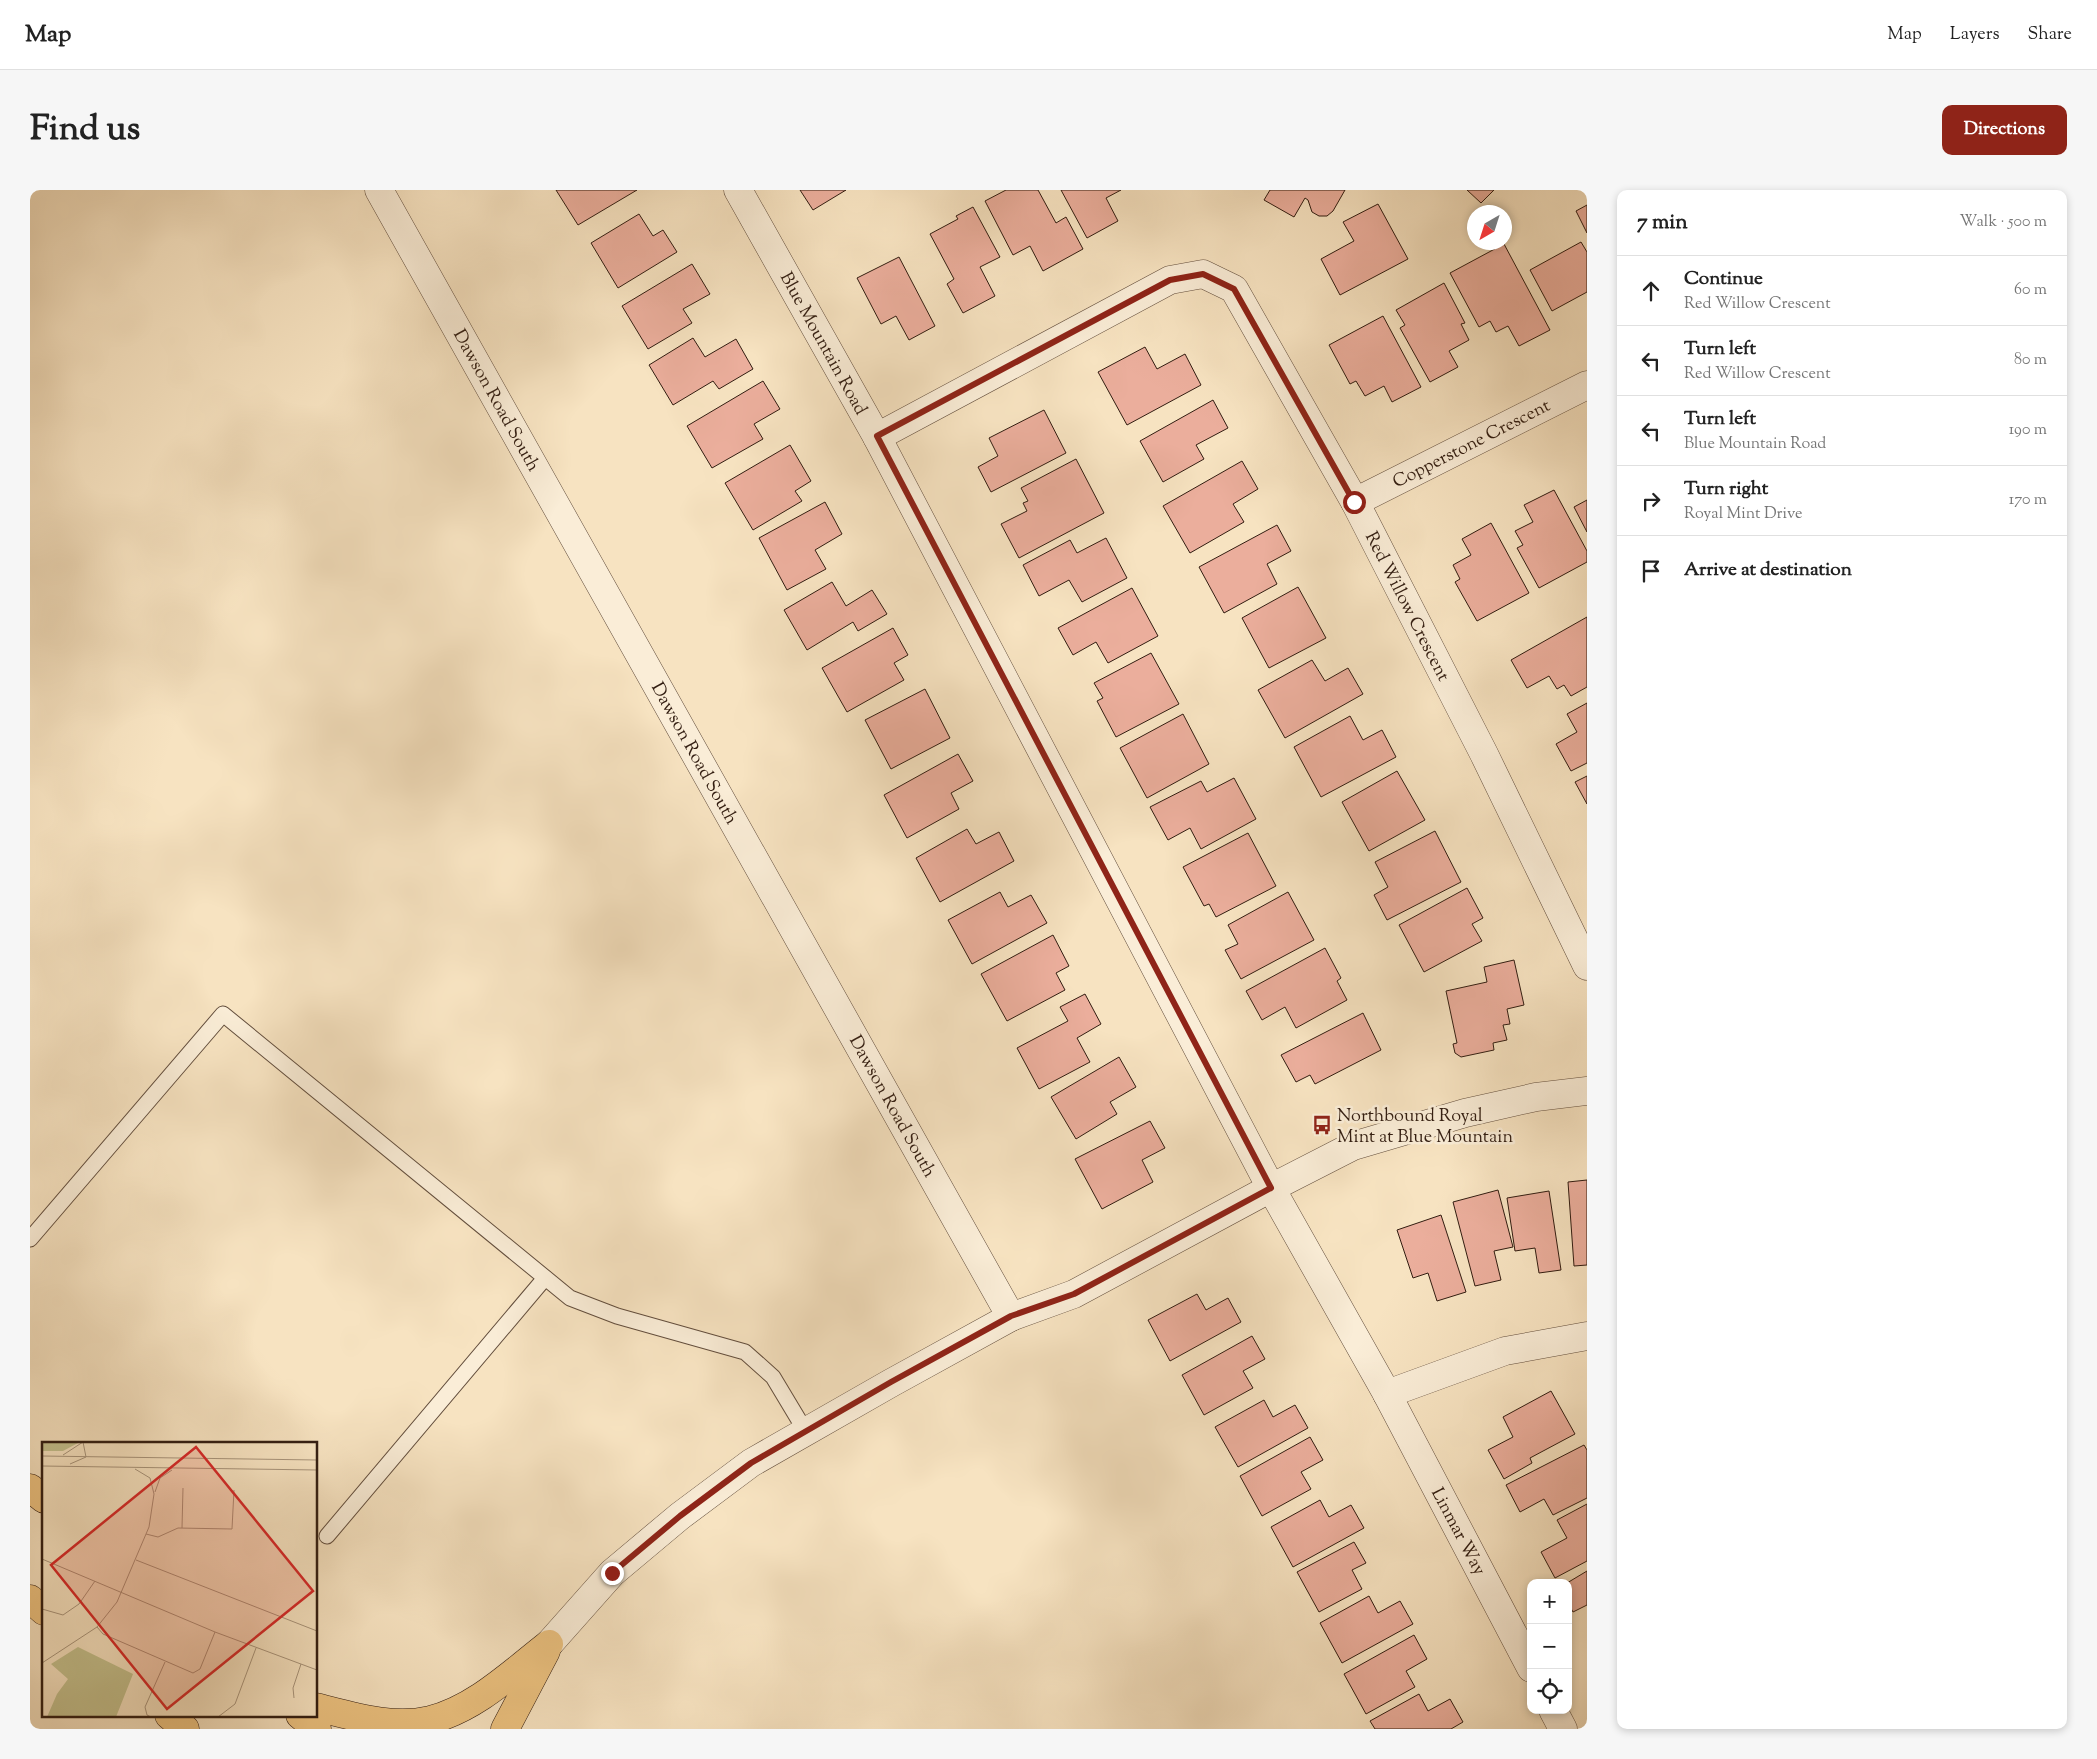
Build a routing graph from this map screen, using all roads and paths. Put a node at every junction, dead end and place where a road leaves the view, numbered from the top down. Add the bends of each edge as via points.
1 (379, 190) edge
2 (738, 190) edge
3 (1587, 385) edge
4 (877, 436) junction
5 (1354, 502) junction
6 (1587, 966) edge
7 (1587, 1091) edge
8 (1271, 1188) junction
9 (30, 1239) edge
10 (545, 1278) junction
11 (1011, 1316) junction
12 (1587, 1336) edge
13 (1387, 1394) junction
14 (806, 1432) junction
15 (30, 1488) edge
16 (42, 1497) edge
17 (326, 1536) dead end
18 (30, 1599) edge
19 (42, 1609) edge
20 (549, 1644) junction
21 (1527, 1660) edge
22 (318, 1707) edge
23 (1555, 1714) edge
24 (170, 1716) edge
25 (301, 1716) edge
26 (185, 1729) edge
27 (317, 1729) edge
28 (505, 1729) edge
29 (1563, 1729) edge

1 - 11 street, Dawson Road South
2 - 4 street, Blue Mountain Road
3 - 5 street, Copperstone Crescent
4 - 5 street, Red Willow Crescent via 1170,280 1203,274 1234,289
4 - 8 street, Blue Mountain Road
5 - 6 street, Red Willow Crescent via 1484,754
7 - 8 street via 1536,1097 1465,1113 1354,1146
8 - 11 street via 1074,1294
8 - 13 street, Linmar Way
9 - 10 lane via 223,1014
10 - 14 lane via 570,1298 617,1316 745,1352 773,1377
10 - 17 lane
11 - 14 street
12 - 13 street via 1505,1350
13 - 21 street, Linmar Way
14 - 20 street via 751,1463 680,1516 612,1573
15 - 16 highway
18 - 19 highway
20 - 22 highway via 477,1699 452,1713 428,1721 381,1722
20 - 28 highway
23 - 29 street
24 - 26 highway
25 - 27 highway

